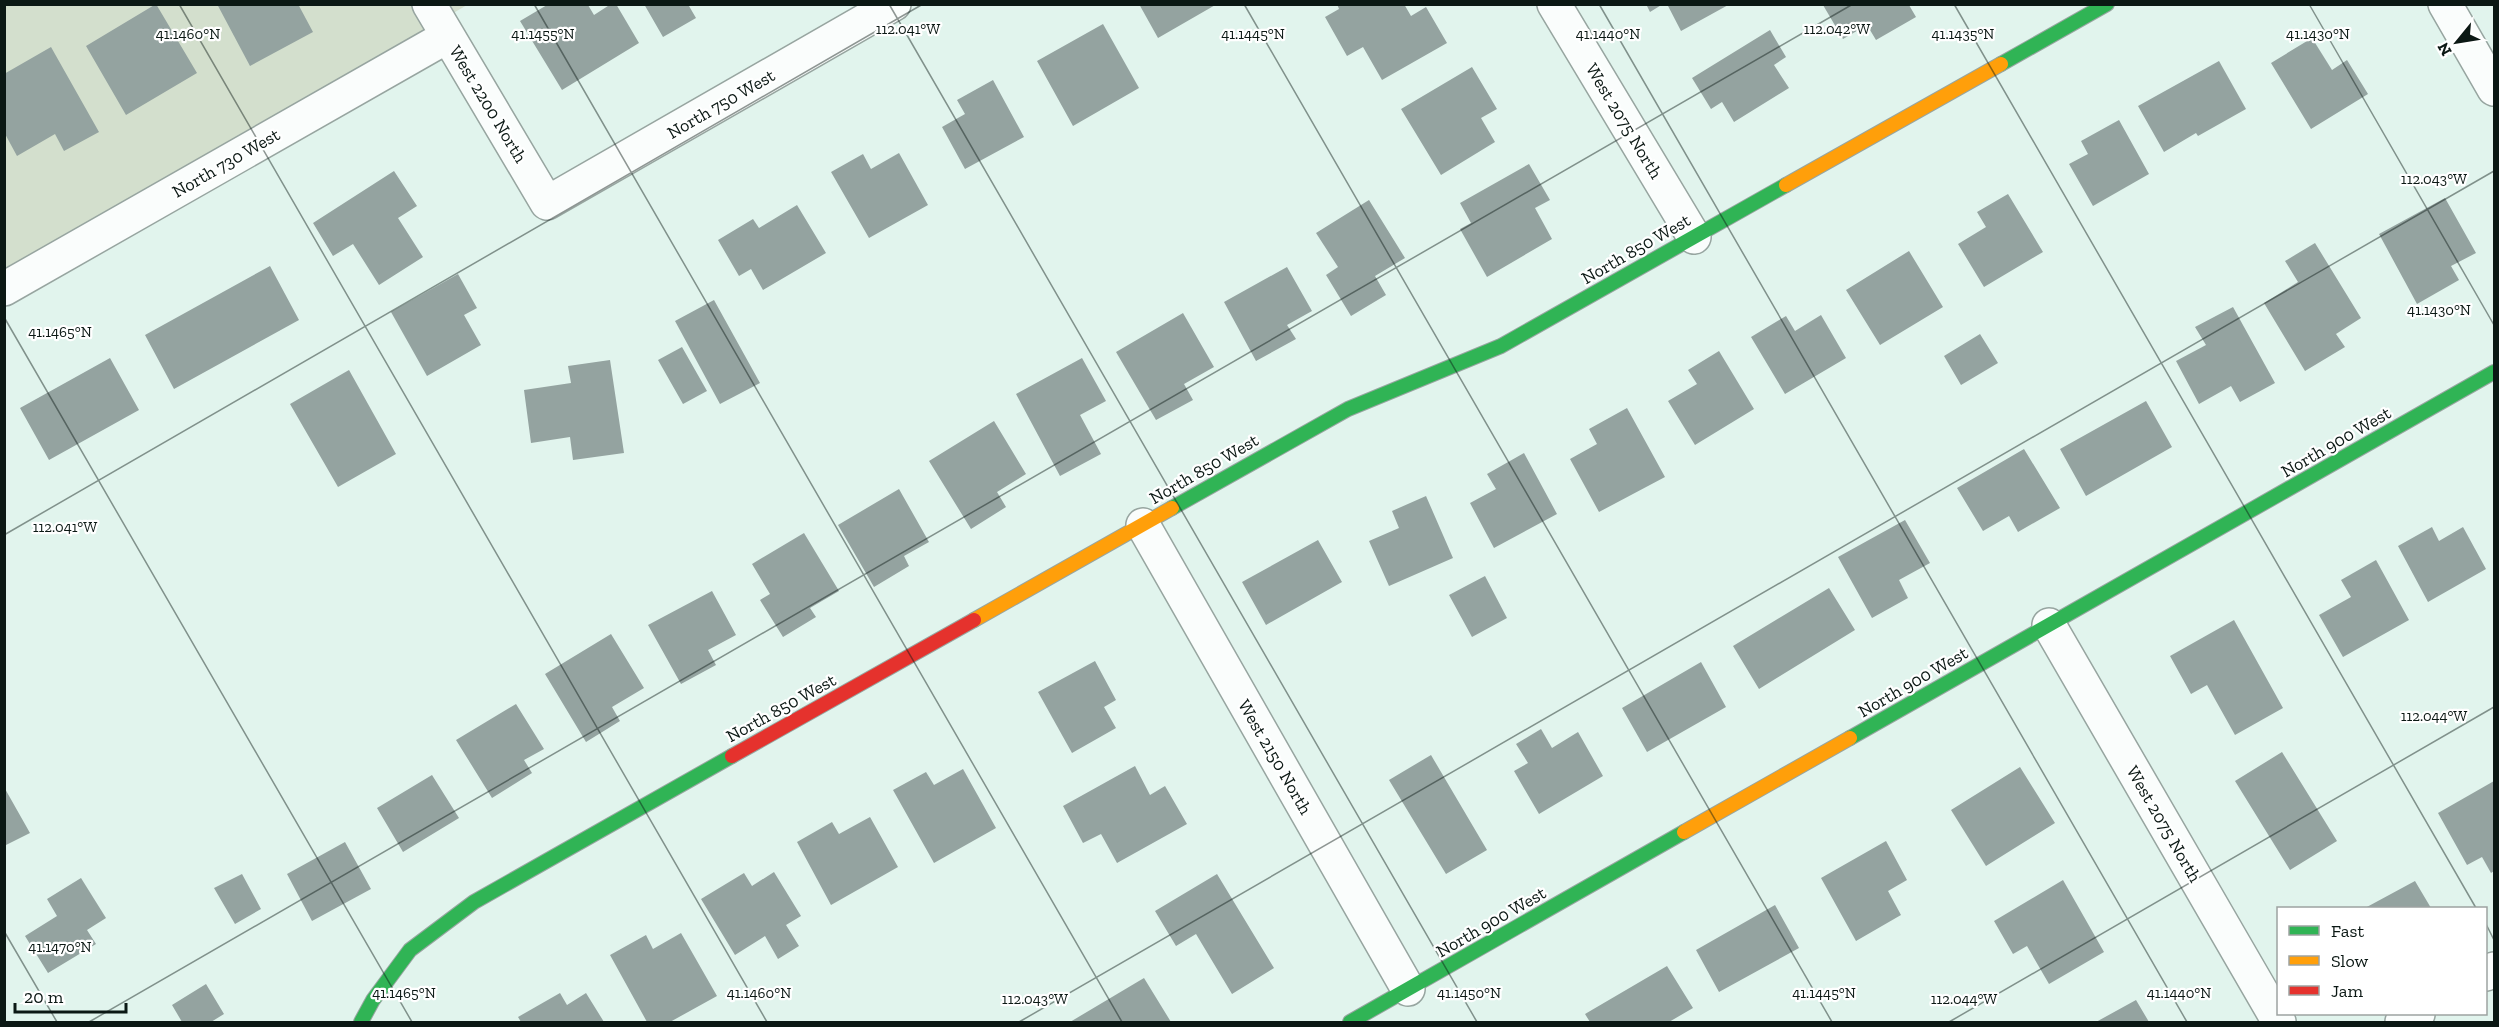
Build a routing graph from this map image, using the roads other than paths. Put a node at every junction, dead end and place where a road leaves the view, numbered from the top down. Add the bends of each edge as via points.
1 (429, 4) edge
2 (894, 4) edge
3 (1554, 4) edge
4 (2107, 4) edge
5 (2445, 4) edge
6 (448, 36) junction
7 (2494, 89) edge
8 (547, 203) joint
9 (1694, 237) junction
10 (4, 289) edge
11 (2494, 372) edge
12 (1143, 525) junction
13 (2049, 625) junction
14 (1408, 989) junction
15 (2416, 1015) edge
16 (361, 1023) edge
17 (1350, 1023) edge
18 (2279, 1023) edge
19 (2402, 1023) edge

1 - 6 street, West 2200 North
2 - 8 street, North 750 West
3 - 9 street, West 2075 North
4 - 9 street, North 850 West
5 - 7 street
6 - 8 street, West 2200 North
6 - 10 street, North 730 West
9 - 12 street, North 850 West via 1501,346 1348,409
11 - 13 street, North 900 West
12 - 14 street, West 2150 North
12 - 16 street, North 850 West via 474,902 410,950
13 - 14 street, North 900 West
13 - 18 street, West 2075 North
14 - 17 street, North 900 West
15 - 19 street

